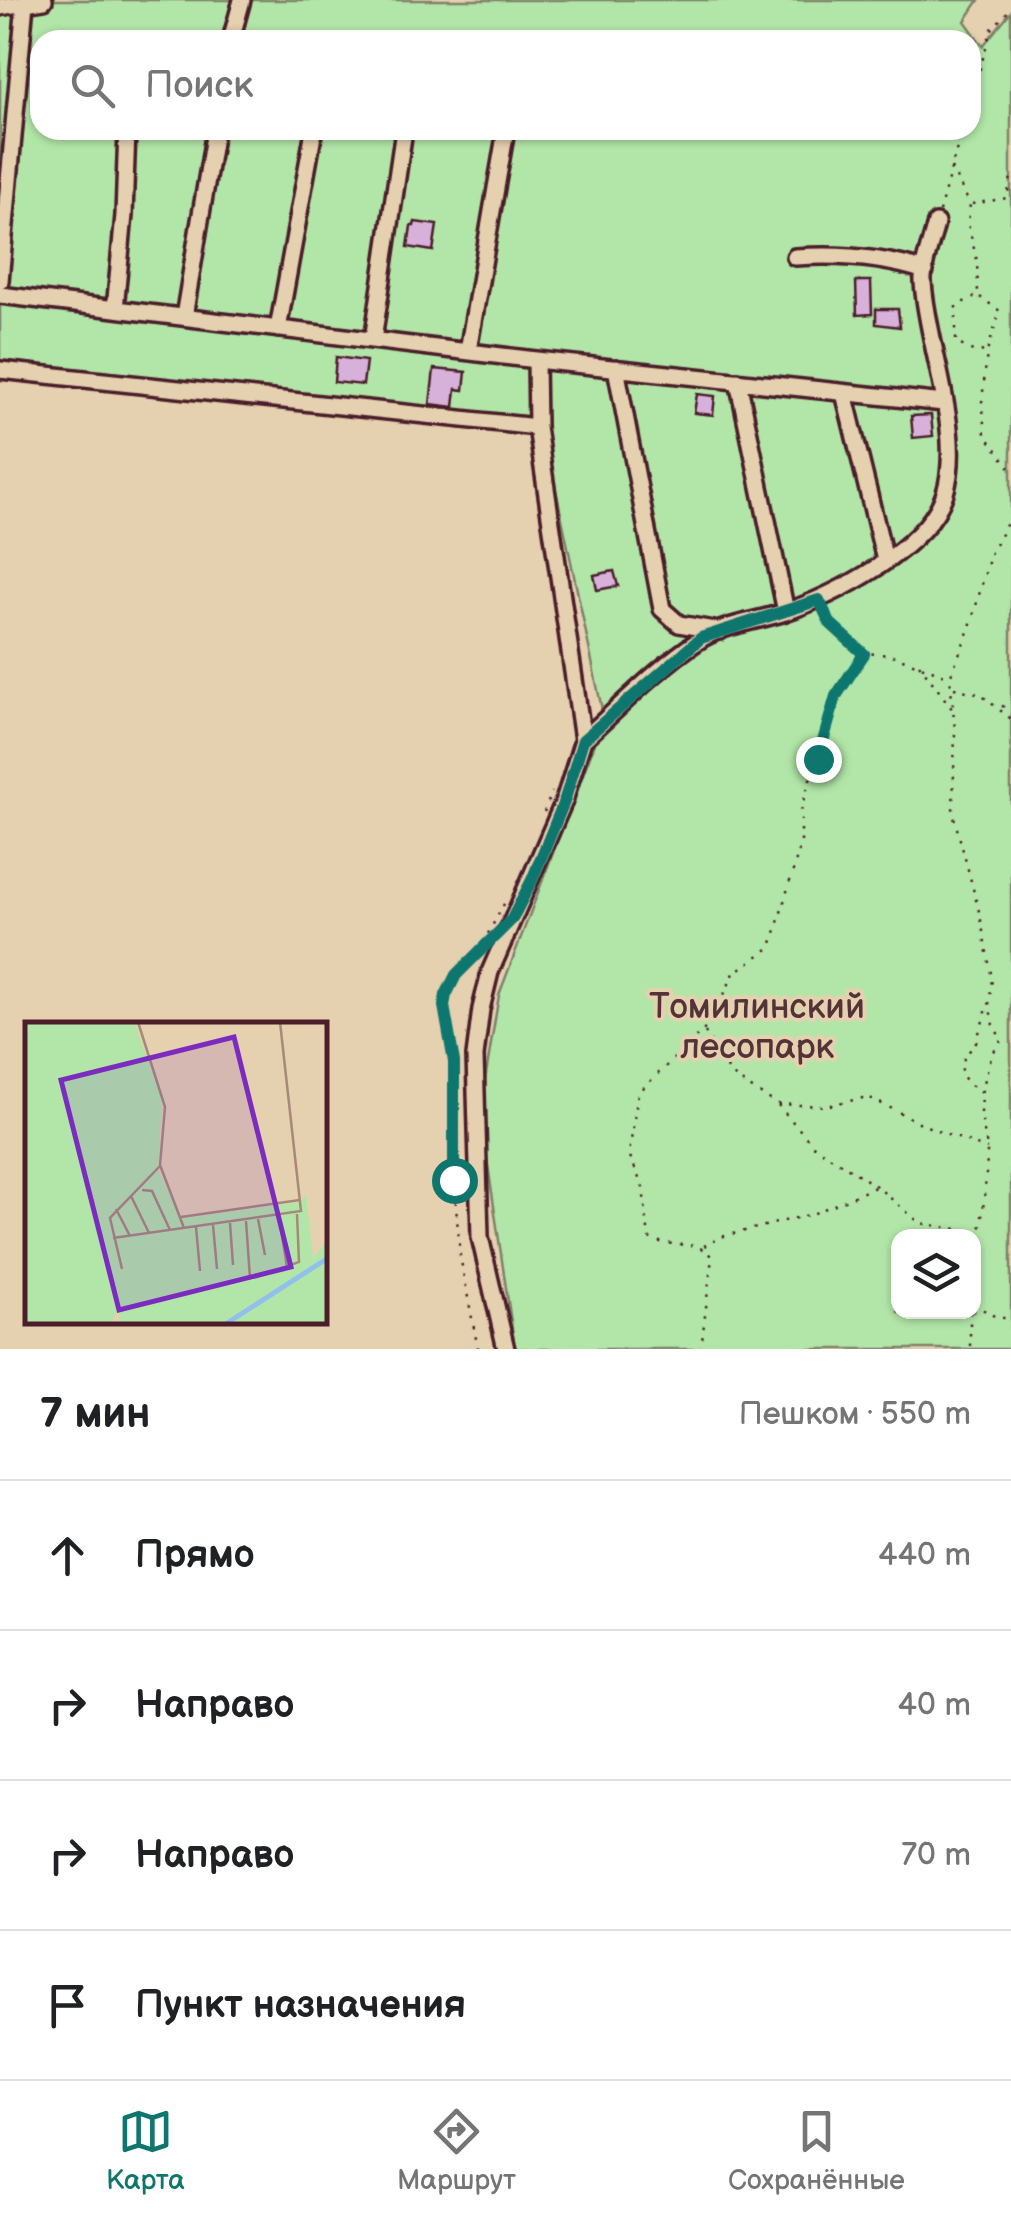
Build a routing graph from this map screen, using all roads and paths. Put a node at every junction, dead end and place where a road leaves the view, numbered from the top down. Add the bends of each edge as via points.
1 (44, 0) edge
2 (242, 0) edge
3 (26, 3) junction
4 (0, 8) edge
5 (1011, 8) edge
6 (234, 30) edge
7 (981, 65) edge
8 (127, 140) edge
9 (213, 140) edge
10 (312, 140) edge
11 (403, 140) edge
12 (504, 140) edge
13 (959, 140) edge
14 (951, 168) junction
15 (1011, 177) edge
16 (970, 204) junction
17 (936, 223) joint
18 (796, 257) dead end
19 (925, 271) junction
20 (0, 281) edge
21 (0, 295) edge
22 (978, 295) junction
23 (115, 309) junction
24 (184, 317) junction
25 (278, 328) junction
26 (373, 340) junction
27 (468, 352) junction
28 (987, 352) junction
29 (536, 360) junction
30 (616, 368) junction
31 (0, 370) edge
32 (738, 381) junction
33 (844, 392) junction
34 (944, 404) junction
35 (537, 427) junction
36 (1011, 469) edge
37 (1011, 516) edge
38 (885, 560) junction
39 (819, 600) junction
40 (786, 612) junction
41 (724, 631) junction
42 (864, 654) junction
43 (918, 663) junction
44 (950, 677) junction
45 (952, 688) junction
46 (1011, 700) edge
47 (1000, 708) junction
48 (954, 712) junction
49 (1011, 718) edge
50 (583, 740) junction
51 (512, 919) junction
52 (990, 1002) junction
53 (704, 1030) junction
54 (1009, 1038) edge
55 (1002, 1040) junction
56 (984, 1092) junction
57 (777, 1104) junction
58 (987, 1149) junction
59 (876, 1186) junction
60 (956, 1229) edge
61 (980, 1229) edge
62 (703, 1247) junction
63 (981, 1308) edge
64 (970, 1319) edge
65 (1011, 1320) edge
66 (478, 1349) edge
67 (506, 1349) edge
68 (701, 1349) edge
69 (970, 1349) edge

1 - 3 street
2 - 6 street
3 - 4 street
3 - 20 street
5 - 7 path via 991,30
8 - 23 street
9 - 24 street
10 - 25 street
11 - 26 street
12 - 27 street
13 - 14 path
14 - 16 path
14 - 17 path
15 - 16 path via 1007,198
16 - 22 path
17 - 19 street
18 - 19 street via 837,254
19 - 34 street
21 - 23 street
22 - 28 path via 1000,311
22 - 28 path via 956,306 956,342
23 - 24 street
24 - 25 street
25 - 26 street
26 - 27 street
27 - 29 street
28 - 36 path via 984,434
29 - 30 street
29 - 35 street
30 - 32 street
30 - 41 street via 662,609 679,624
31 - 35 street
32 - 33 street
32 - 40 street
33 - 34 street
33 - 38 street
34 - 38 street via 945,493 933,517
35 - 50 street
37 - 44 path via 991,552
38 - 39 street
39 - 40 street
39 - 42 path via 830,623
40 - 41 street
41 - 50 street via 701,638
42 - 43 path
42 - 53 path via 828,719 771,947 734,973
43 - 44 path
43 - 48 path
44 - 45 path
45 - 47 path via 980,694
45 - 48 path
46 - 47 path
47 - 49 path
48 - 52 path via 953,813 992,980
50 - 51 street via 564,802
51 - 66 path via 456,975 444,1006 454,1062 460,1256
51 - 67 street via 490,972 474,1056 480,1237
52 - 55 path
52 - 56 path via 961,1074
53 - 57 path via 730,1072
53 - 62 path via 638,1093 628,1154 643,1188 649,1238
54 - 55 path
55 - 56 path
56 - 58 path
57 - 58 path via 825,1106 868,1097
57 - 59 path via 814,1146
58 - 61 path
59 - 60 path via 920,1223
59 - 62 path via 812,1214
62 - 68 path via 714,1266
63 - 65 path
64 - 69 path

